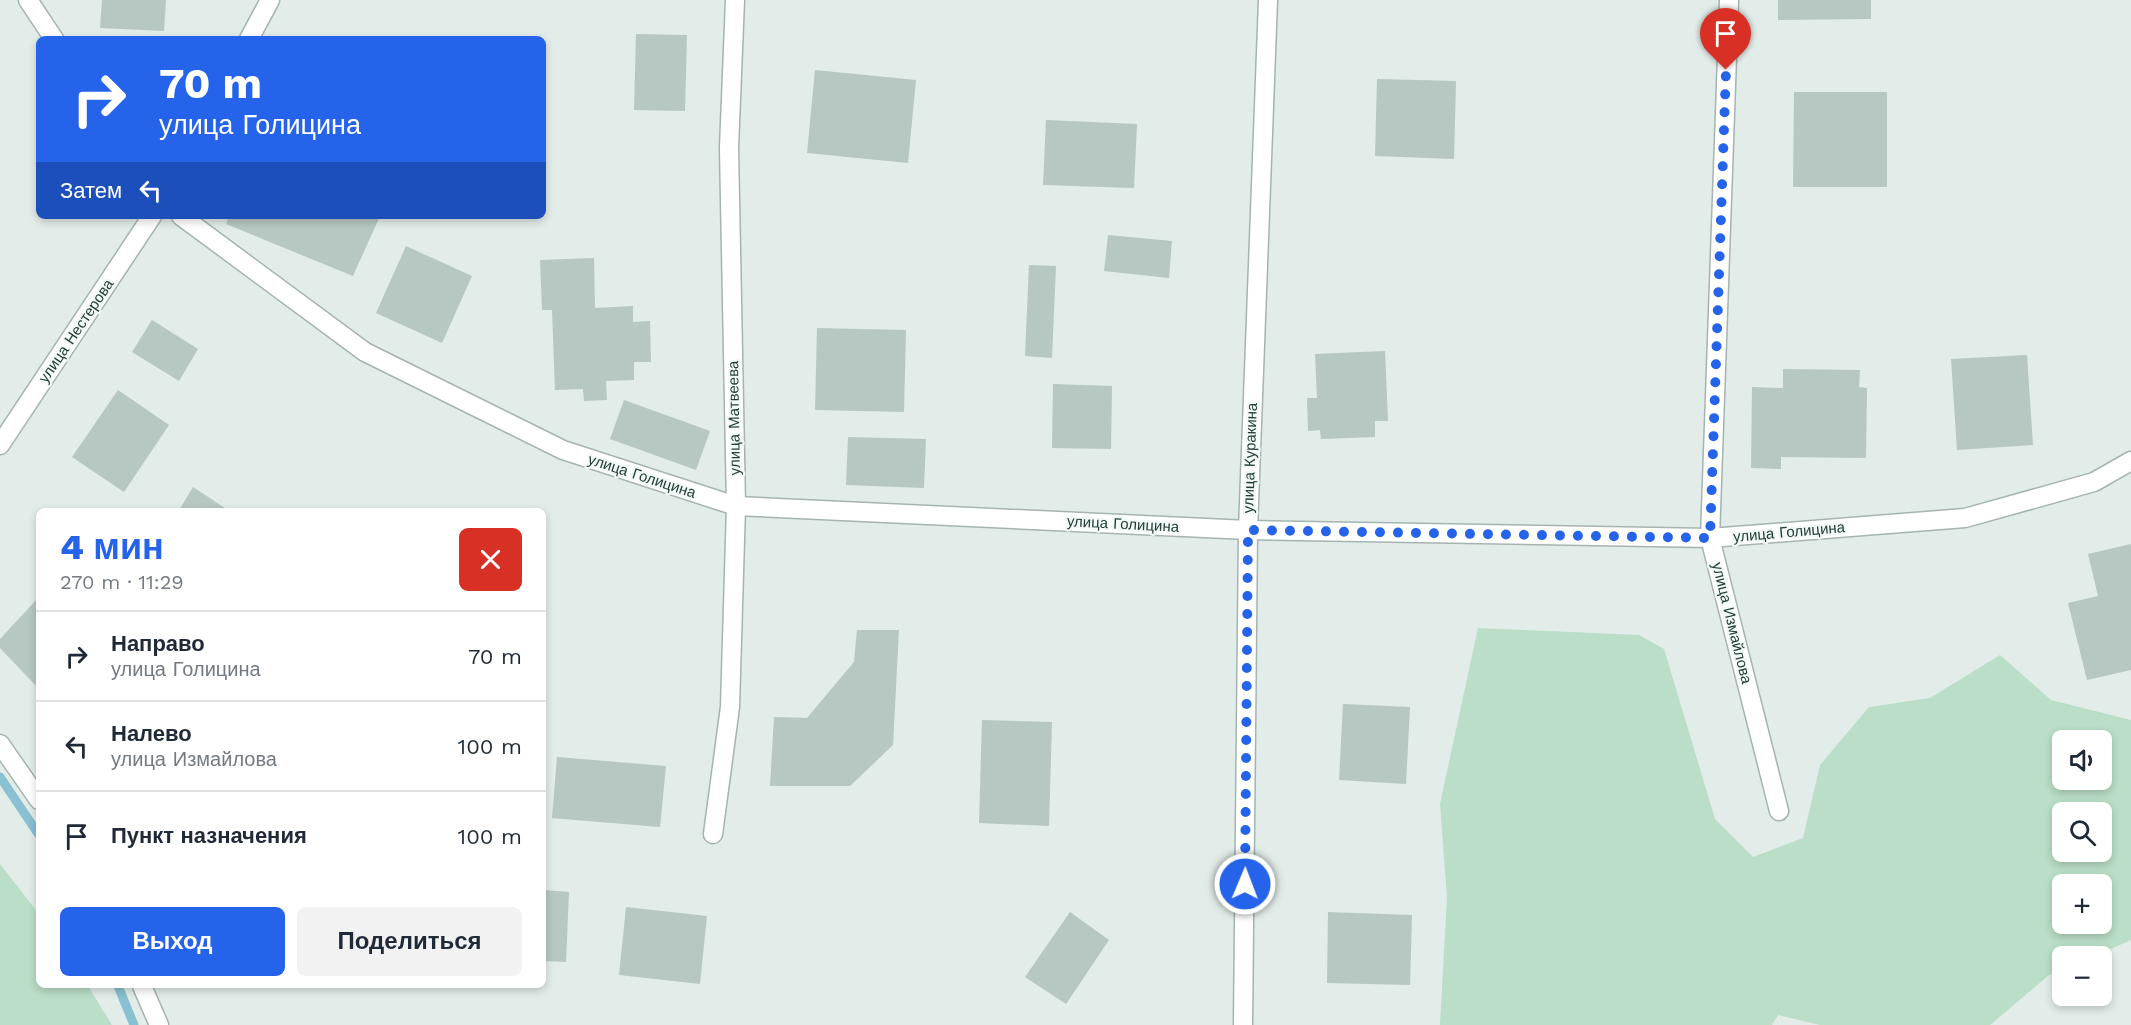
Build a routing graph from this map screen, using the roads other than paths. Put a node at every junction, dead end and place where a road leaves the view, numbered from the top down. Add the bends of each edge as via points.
1 (28, 0) edge
2 (270, 0) edge
3 (735, 0) edge
4 (1268, 0) edge
5 (1729, 0) edge
6 (52, 36) edge
7 (251, 36) edge
8 (150, 219) edge
9 (185, 219) edge
10 (0, 445) edge
11 (2131, 461) edge
12 (736, 506) junction
13 (1248, 530) junction
14 (1710, 538) junction
15 (0, 744) edge
16 (36, 796) edge
17 (1779, 811) dead end
18 (713, 834) dead end
19 (143, 988) edge
20 (159, 1025) edge
21 (1243, 1025) edge

1 - 6 street
2 - 7 street
3 - 12 street, улица Матвеева via 729,148
4 - 13 street, улица Куракина
5 - 14 street, улица Измайлова
8 - 10 street, улица Нестерова
9 - 12 street, улица Голицина via 365,352 563,450
11 - 14 street, улица Голицина via 2094,482 1965,518
12 - 13 street, улица Голицина
12 - 18 street, улица Матвеева via 730,706
13 - 14 street, улица Голицина
13 - 21 street, улица Куракина
14 - 17 street, улица Измайлова
15 - 16 street
19 - 20 street

